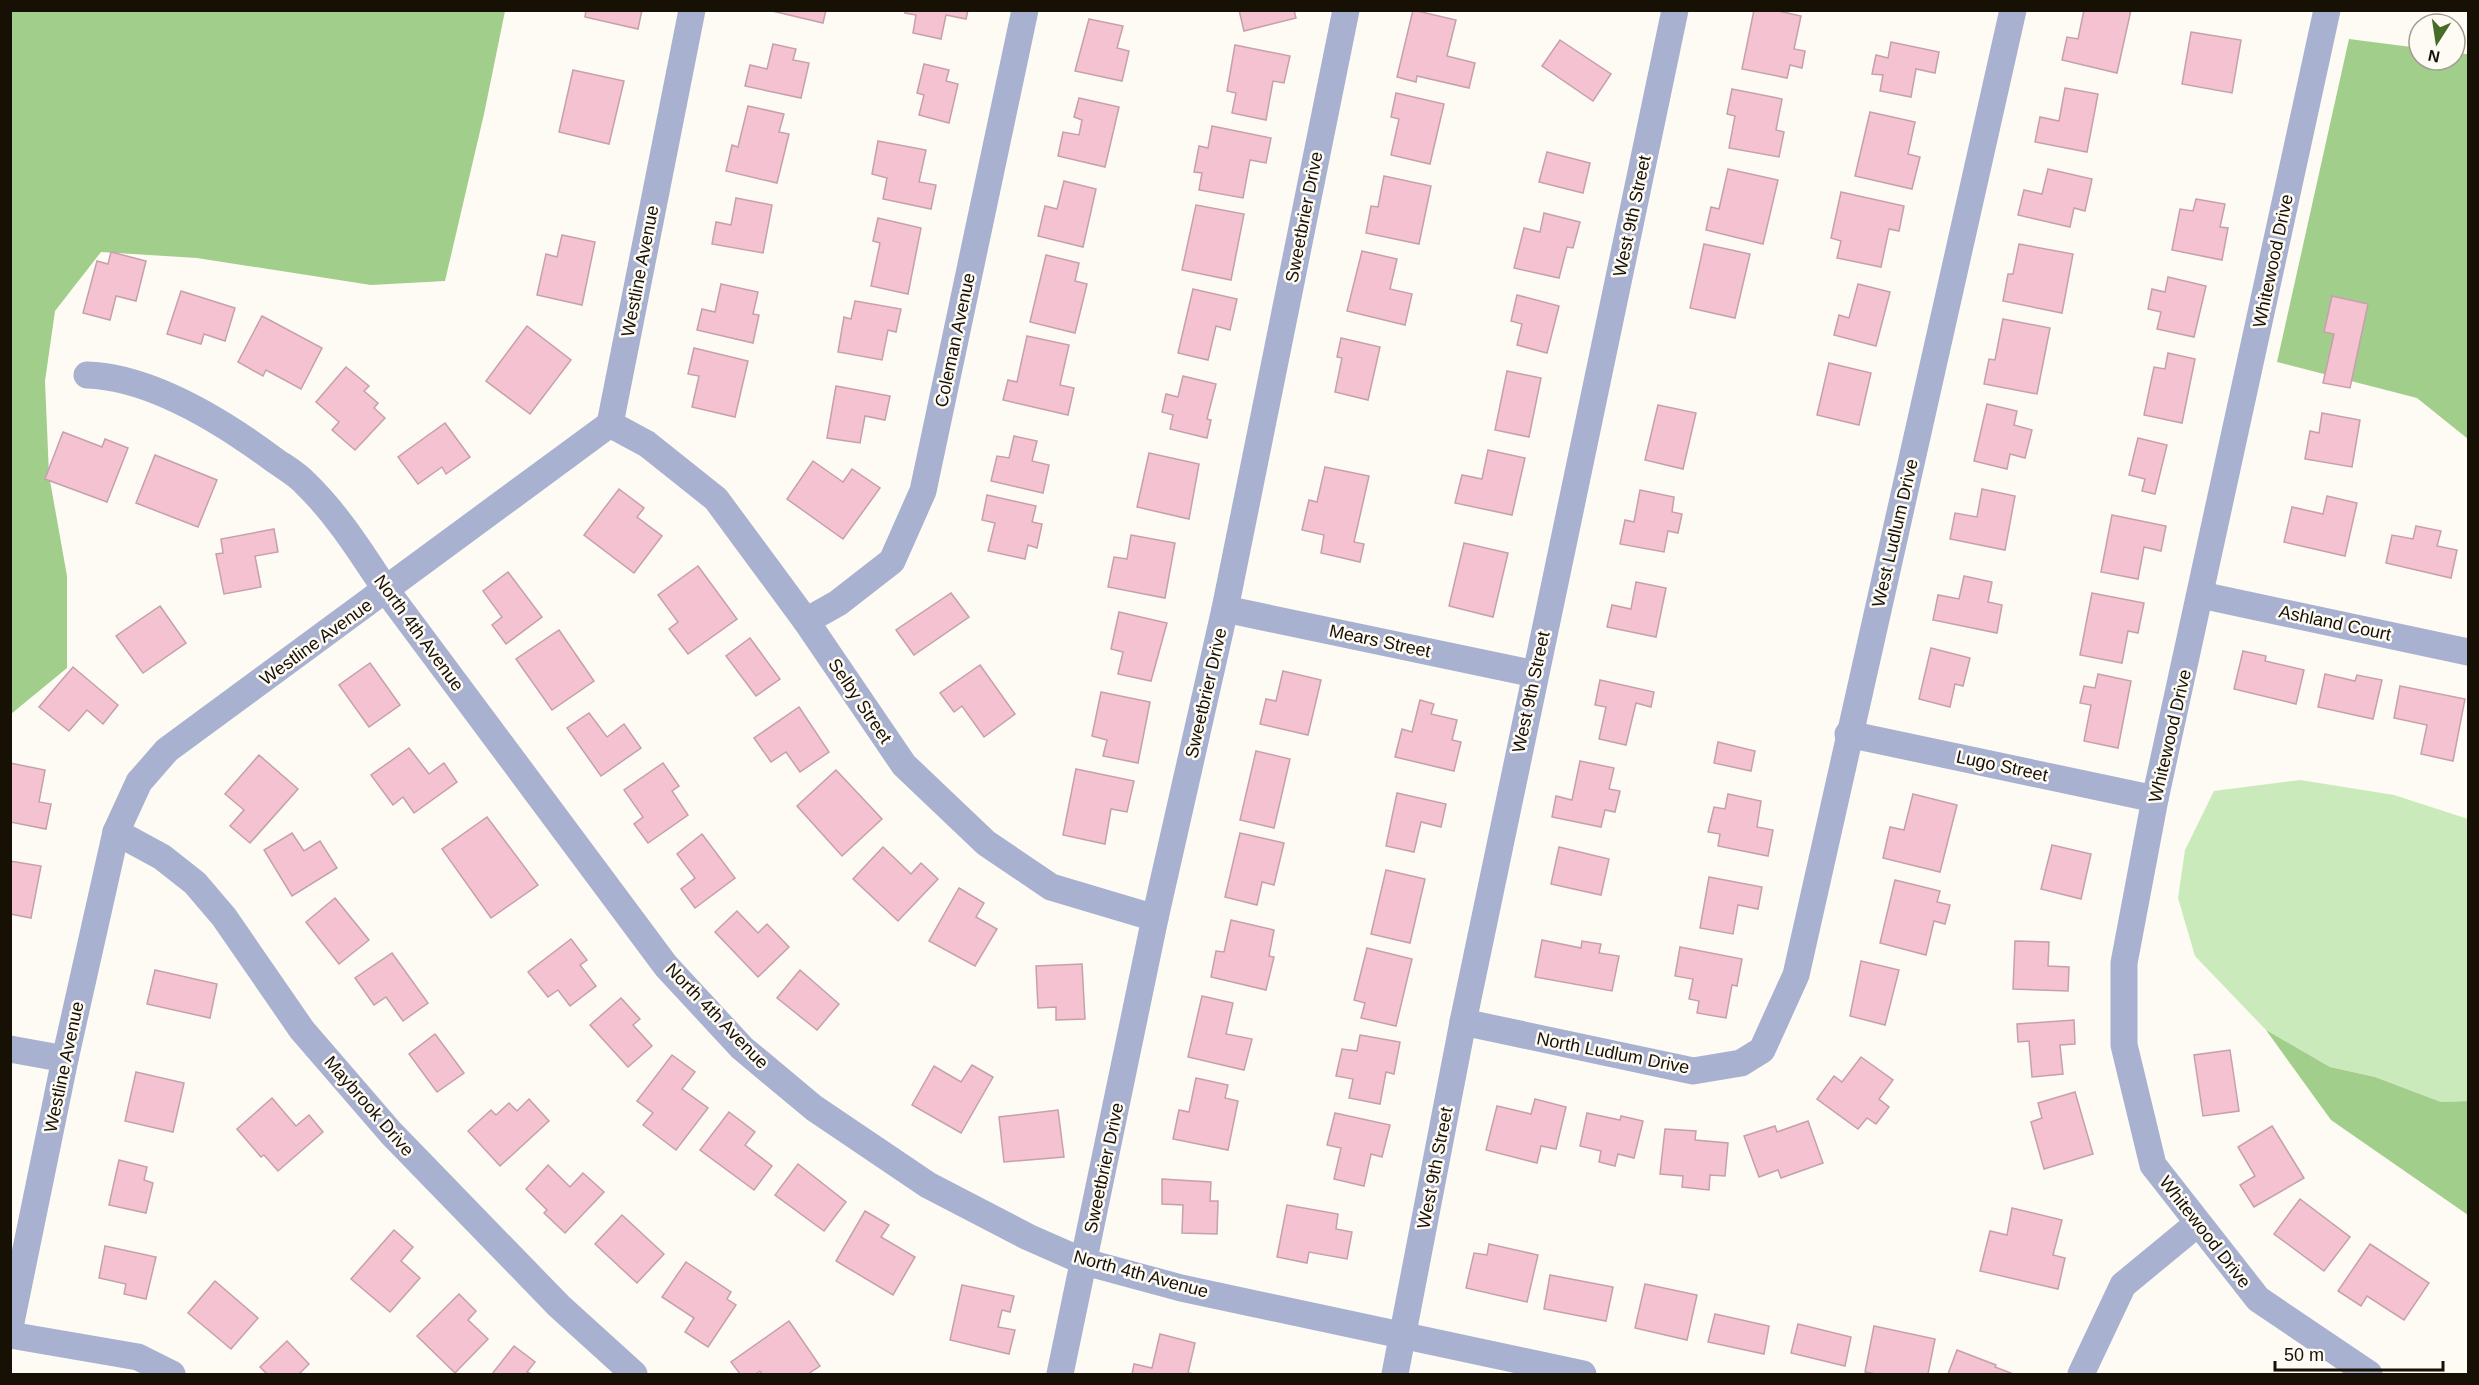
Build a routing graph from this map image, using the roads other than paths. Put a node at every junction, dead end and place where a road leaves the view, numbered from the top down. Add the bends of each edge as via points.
1 (692, 10) edge
2 (1025, 10) edge
3 (1346, 10) edge
4 (1675, 10) edge
5 (2013, 10) edge
6 (2327, 10) edge
7 (87, 375) dead end
8 (610, 424) junction
9 (386, 590) junction
10 (2201, 595) junction
11 (1225, 609) junction
12 (806, 621) junction
13 (2469, 652) edge
14 (1535, 674) junction
15 (1848, 734) junction
16 (2155, 799) junction
17 (116, 832) junction
18 (1155, 918) junction
19 (1463, 1022) junction
20 (10, 1049) edge
21 (1762, 1050) joint
22 (65, 1059) junction
23 (2197, 1224) junction
24 (1085, 1262) junction
25 (10, 1327) edge
26 (10, 1335) edge
27 (1404, 1336) junction
28 (172, 1374) edge
29 (634, 1374) edge
30 (1060, 1374) edge
31 (1395, 1374) edge
32 (1583, 1374) edge
33 (2081, 1374) edge
34 (2369, 1374) edge

1 - 8 street, Westline Avenue
2 - 12 street, Coleman Avenue via 923,491 892,561 838,603
3 - 11 street, Sweetbrier Drive
4 - 14 street, West 9th Street
5 - 15 street, West Ludlum Drive
6 - 10 street, Whitewood Drive
7 - 9 street, North 4th Avenue via 107,376 175,398 241,435 305,483 351,537
8 - 9 street, Westline Avenue
8 - 12 street, Selby Street via 646,444 716,499
9 - 17 street, Westline Avenue via 167,750 139,782
9 - 24 street, North 4th Avenue via 666,966 742,1048 814,1108 928,1185
10 - 13 street, Ashland Court
10 - 16 street, Whitewood Drive
11 - 14 street, Mears Street
11 - 18 street, Sweetbrier Drive
12 - 18 street, Selby Street via 904,765 986,843 1051,887
14 - 19 street, West 9th Street
15 - 16 street, Lugo Street
15 - 21 street, West Ludlum Drive via 1796,975
16 - 23 street, Whitewood Drive via 2124,963 2124,1045 2152,1165
17 - 22 street, Westline Avenue
17 - 29 street, Maybrook Drive via 162,857 195,883 224,917 302,1030 391,1133 559,1306
18 - 24 street, Sweetbrier Drive
19 - 21 street, North Ludlum Drive via 1693,1071 1741,1063
19 - 27 street, West 9th Street
20 - 22 street
22 - 25 street, Westline Avenue
23 - 33 street via 2123,1285
23 - 34 street, Whitewood Drive via 2258,1299
24 - 27 street, North 4th Avenue via 1182,1288
24 - 30 street, Sweetbrier Drive
26 - 28 street via 138,1357
27 - 31 street, West 9th Street
27 - 32 street, North 4th Avenue

